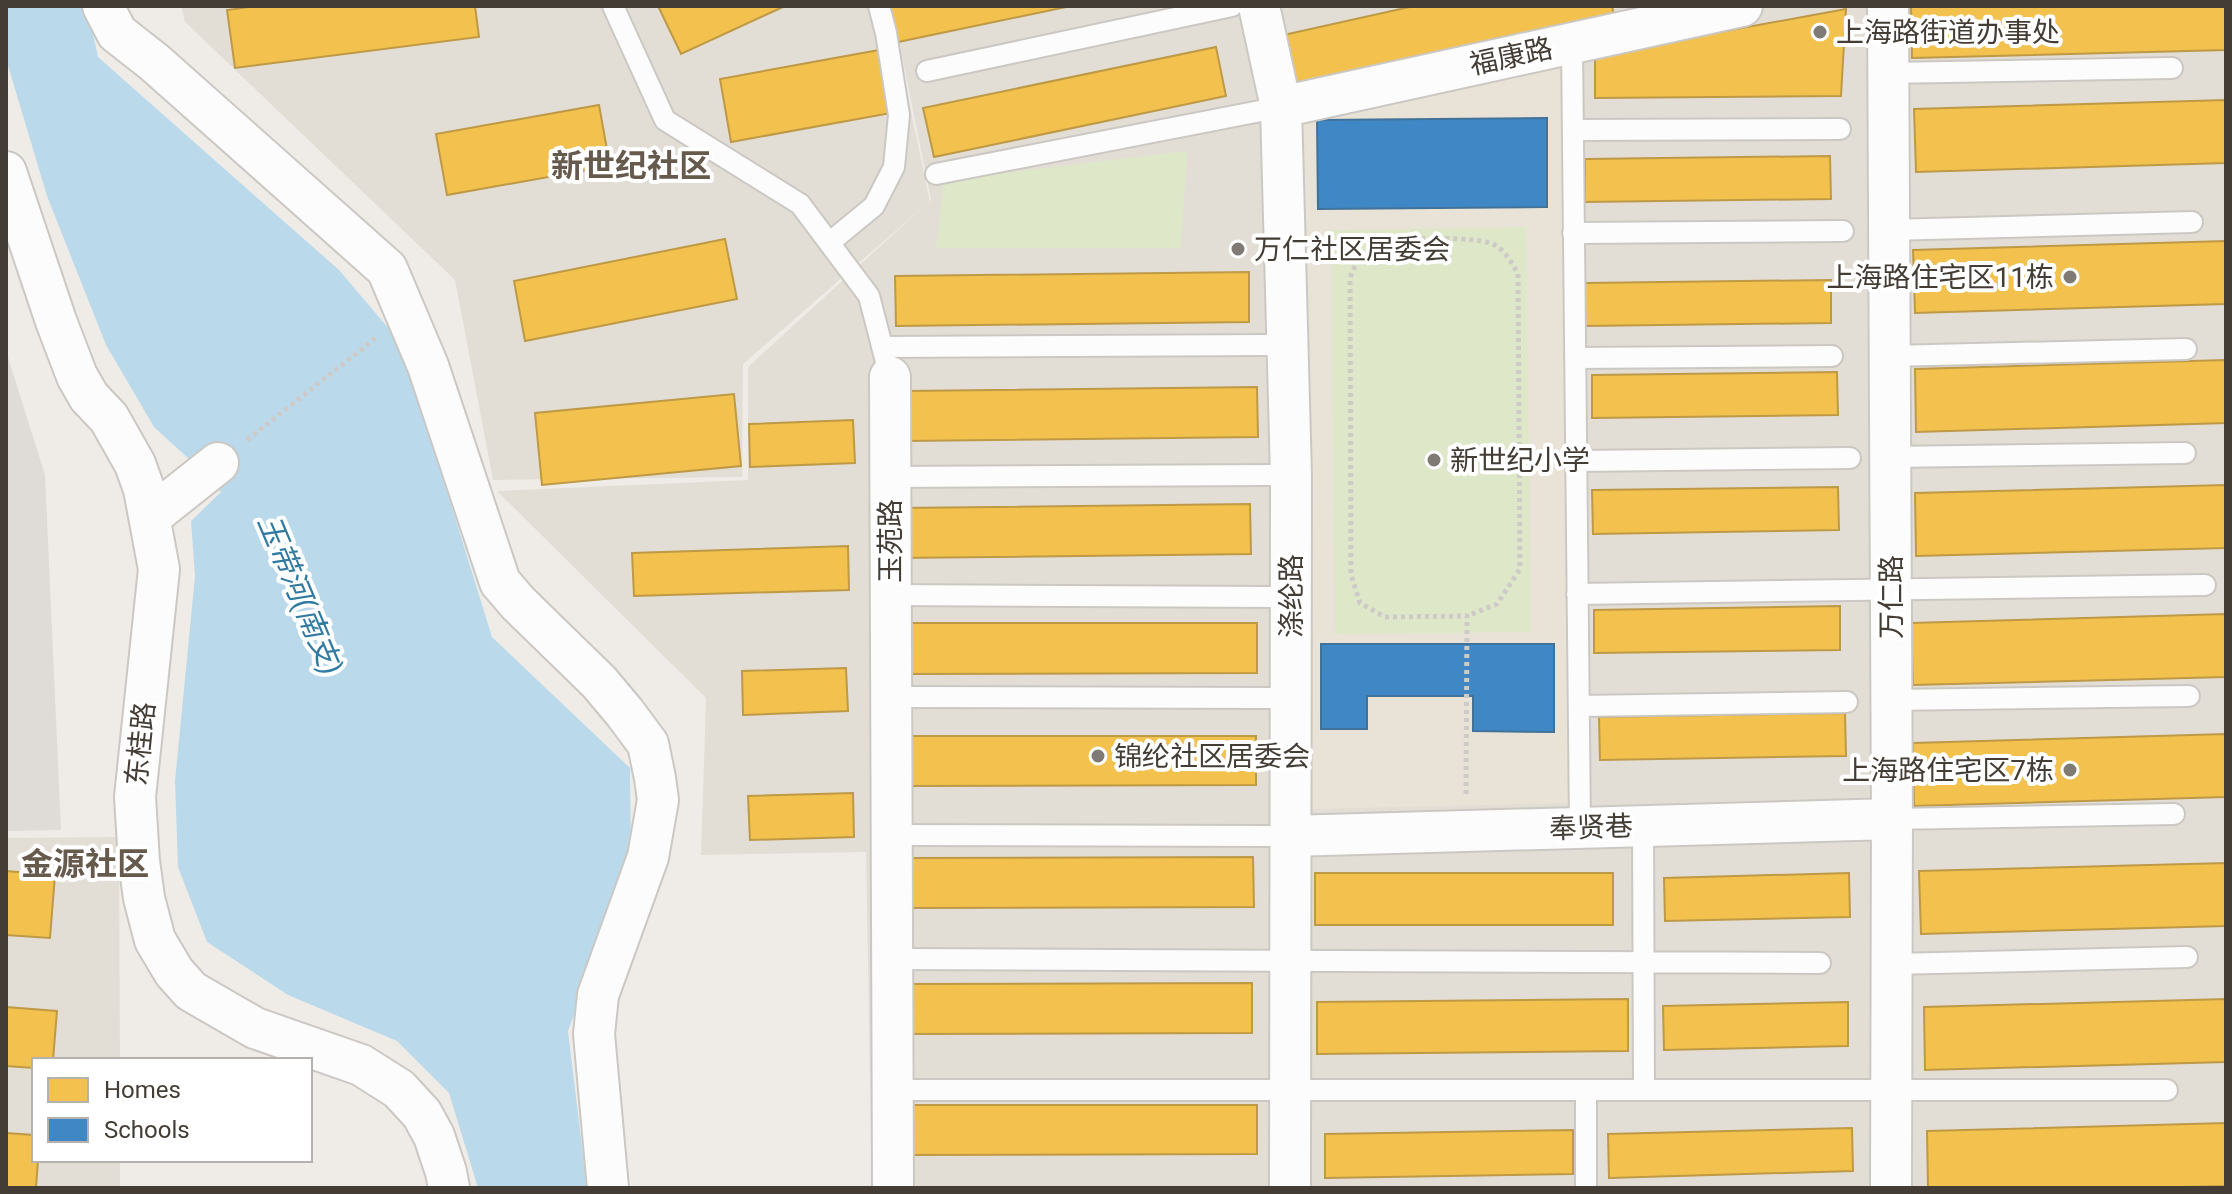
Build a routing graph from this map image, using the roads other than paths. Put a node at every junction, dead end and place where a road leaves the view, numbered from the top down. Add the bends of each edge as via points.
1 (103, 6) edge
2 (613, 6) edge
3 (879, 6) edge
4 (1232, 6) edge
5 (1259, 6) edge
6 (1742, 6) edge
7 (1888, 6) edge
8 (1572, 43) junction
9 (2172, 68) dead end
10 (927, 71) dead end
11 (1889, 73) junction
12 (1281, 107) junction
13 (1840, 129) dead end
14 (1573, 130) junction
15 (6, 172) edge
16 (936, 174) dead end
17 (2192, 222) dead end
18 (1888, 230) junction
19 (1843, 231) dead end
20 (1573, 233) junction
21 (829, 243) junction
22 (1287, 345) junction
23 (2186, 349) dead end
24 (1832, 356) dead end
25 (1890, 356) junction
26 (1575, 358) junction
27 (886, 362) junction
28 (2185, 453) dead end
29 (1890, 457) junction
30 (1850, 458) dead end
31 (1576, 461) junction
32 (218, 463) road end
33 (1291, 475) junction
34 (890, 477) junction
35 (150, 517) junction
36 (2205, 585) dead end
37 (1891, 589) junction
38 (1577, 594) junction
39 (891, 595) junction
40 (1290, 597) junction
41 (2189, 696) dead end
42 (891, 697) junction
43 (1290, 698) junction
44 (1891, 700) junction
45 (1847, 702) dead end
46 (1579, 706) junction
47 (2174, 814) dead end
48 (1892, 819) junction
49 (1643, 826) junction
50 (1580, 828) junction
51 (892, 835) junction
52 (1290, 836) junction
53 (2187, 957) dead end
54 (892, 959) junction
55 (1290, 960) junction
56 (1644, 962) junction
57 (1820, 963) dead end
58 (1892, 964) junction
59 (893, 1090) junction
60 (1290, 1090) junction
61 (1586, 1090) junction
62 (1644, 1090) junction
63 (1891, 1090) junction
64 (2167, 1090) dead end
65 (449, 1188) edge
66 (608, 1188) edge
67 (893, 1188) edge
68 (1290, 1188) edge
69 (1586, 1188) edge
70 (1891, 1188) edge

1 - 66 street via 117,33 387,269 391,326 428,366 500,582 599,682 648,744 658,800 648,857 598,995 594,1034
2 - 21 lane, 玉苑路 via 665,120 800,204
3 - 21 lane via 899,115 894,167 874,206
4 - 10 lane
5 - 12 street, 涤纶路
6 - 8 street, 福康路
7 - 11 street, 万仁路
8 - 12 street, 福康路
8 - 14 lane
9 - 11 lane
11 - 18 street, 万仁路
12 - 16 lane
12 - 22 street, 涤纶路
13 - 14 lane
14 - 20 lane
15 - 35 street, 东桂路 via 68,356 89,397 130,454
17 - 18 lane
18 - 25 street, 万仁路
19 - 20 lane
20 - 26 lane
21 - 27 lane, 玉苑路 via 869,296
22 - 27 lane
22 - 33 street, 涤纶路
23 - 25 lane
24 - 26 lane
25 - 29 street, 万仁路
26 - 31 lane
27 - 34 street, 玉苑路
28 - 29 lane
29 - 37 street, 万仁路
30 - 31 lane
31 - 38 lane
32 - 35 street
33 - 34 lane
33 - 40 street, 涤纶路
34 - 39 street, 玉苑路
35 - 65 street, 东桂路 via 159,569 135,797 144,898 155,940 191,991 255,1028 361,1065 399,1089 434,1136
36 - 37 lane
37 - 38 lane
37 - 44 street, 万仁路
38 - 46 lane
39 - 40 lane
39 - 42 street, 玉苑路
40 - 43 street, 涤纶路
41 - 44 lane
42 - 43 lane
42 - 51 street, 玉苑路
43 - 52 street, 涤纶路
44 - 48 street, 万仁路
45 - 46 lane
46 - 50 lane
47 - 48 lane
48 - 49 street, 奉贤巷
48 - 58 street, 万仁路
49 - 50 street, 奉贤巷
49 - 56 lane
50 - 52 street, 奉贤巷
51 - 52 lane
51 - 54 street, 玉苑路
52 - 55 street, 涤纶路
53 - 58 lane
54 - 55 lane
54 - 59 street, 玉苑路
55 - 56 lane
55 - 60 street, 涤纶路
56 - 57 lane
56 - 62 lane
58 - 63 street, 万仁路
59 - 60 lane
59 - 67 street, 玉苑路
60 - 61 lane
60 - 68 street, 涤纶路
61 - 62 lane
61 - 69 lane
62 - 63 lane
63 - 64 lane
63 - 70 street, 万仁路

